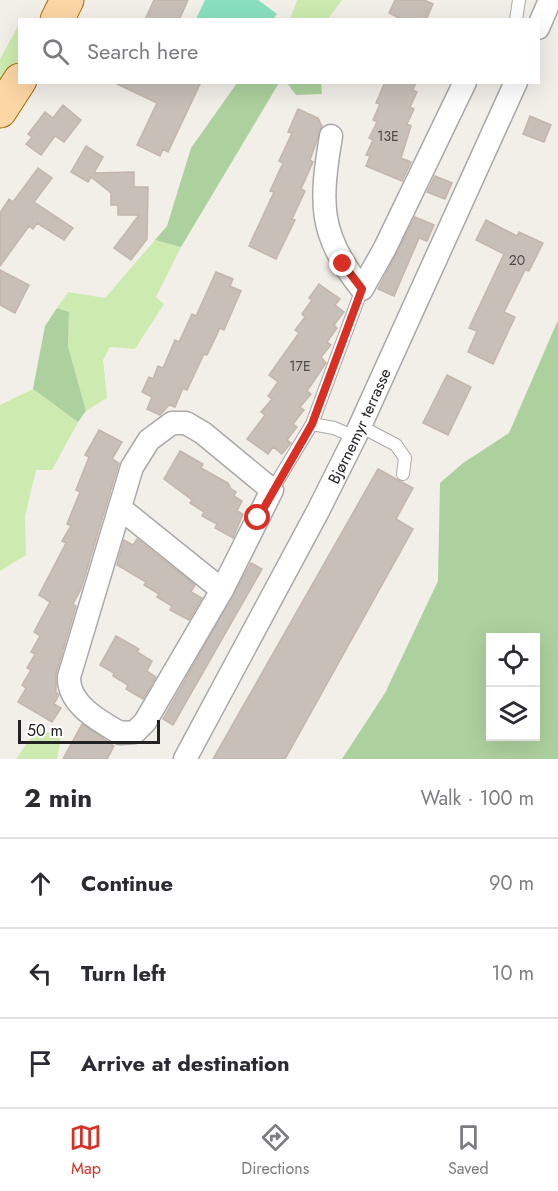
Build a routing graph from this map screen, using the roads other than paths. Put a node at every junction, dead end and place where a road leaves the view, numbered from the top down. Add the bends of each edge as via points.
1 (67, 0) edge
2 (519, 0) edge
3 (550, 0) edge
4 (58, 18) edge
5 (516, 18) edge
6 (540, 24) edge
7 (18, 83) edge
8 (464, 84) edge
9 (515, 84) edge
10 (0, 111) edge
11 (331, 136) dead end
12 (362, 289) junction
13 (312, 424) junction
14 (357, 431) junction
15 (403, 474) dead end
16 (272, 490) junction
17 (120, 508) junction
18 (222, 590) junction
19 (184, 759) edge

1 - 4 main road
2 - 5 lane
3 - 6 street
7 - 10 main road
8 - 12 street
9 - 14 street, Bjørnemyr terrasse
11 - 12 street via 323,213 343,264
12 - 13 lane
13 - 14 lane
13 - 16 lane
14 - 15 lane via 396,445 405,458
14 - 19 street, Bjørnemyr terrasse via 318,512
16 - 17 street via 203,433 179,422 164,426 143,447 132,467
16 - 18 street
17 - 18 street
17 - 18 street via 69,677 71,694 82,706 120,733 135,732 145,722

